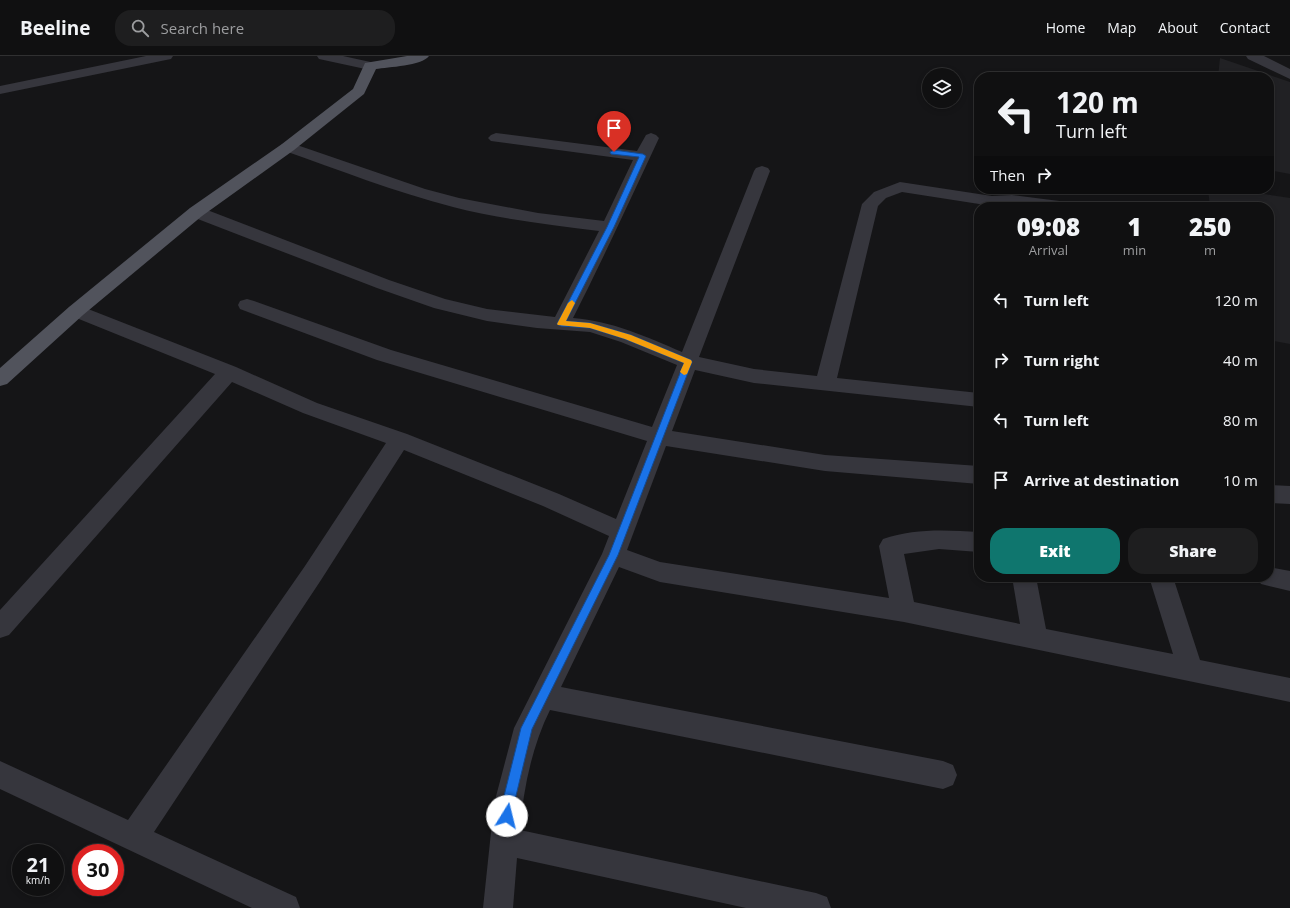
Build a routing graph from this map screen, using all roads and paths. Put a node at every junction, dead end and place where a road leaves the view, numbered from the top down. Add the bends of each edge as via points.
1 (166, 56) edge
2 (324, 56) edge
3 (422, 56) edge
4 (1253, 56) edge
5 (370, 66) junction
6 (1290, 75) edge
7 (0, 90) edge
8 (496, 138) dead end
9 (651, 138) dead end
10 (288, 147) junction
11 (643, 156) junction
12 (762, 171) dead end
13 (992, 199) edge
14 (1028, 202) edge
15 (196, 212) junction
16 (610, 227) junction
17 (247, 305) dead end
18 (76, 312) junction
19 (561, 324) junction
20 (688, 362) junction
21 (229, 372) junction
22 (0, 379) edge
23 (825, 384) junction
24 (974, 399) edge
25 (659, 437) junction
26 (400, 440) junction
27 (974, 475) edge
28 (1274, 494) edge
29 (1290, 495) edge
30 (622, 532) junction
31 (974, 542) edge
32 (614, 555) junction
33 (1274, 578) edge
34 (1290, 581) edge
35 (1025, 582) edge
36 (1163, 582) edge
37 (904, 611) junction
38 (0, 628) edge
39 (1035, 638) junction
40 (1190, 669) junction
41 (1290, 690) edge
42 (543, 696) junction
43 (0, 775) edge
44 (943, 775) dead end
45 (134, 837) junction
46 (504, 841) junction
47 (285, 908) edge
48 (498, 908) edge
49 (816, 908) edge

1 - 7 street
2 - 5 street
3 - 5 main road
4 - 6 street
5 - 10 main road via 359,91
8 - 11 street
9 - 11 street
10 - 15 main road
10 - 16 street via 457,203 538,218
11 - 16 street
12 - 20 street
13 - 14 street
13 - 23 street via 900,187 880,195 870,204
15 - 18 main road
15 - 19 street via 441,304 487,315
16 - 19 street
17 - 25 street via 384,356
18 - 21 street
18 - 22 main road
19 - 20 street via 590,326
20 - 23 street via 754,376
20 - 25 street
21 - 26 street via 310,408
21 - 38 street
23 - 24 street
25 - 27 street via 824,462
25 - 30 street
26 - 30 street via 551,500
26 - 45 street
28 - 29 street
30 - 32 street
31 - 37 street via 939,539 892,546
32 - 37 street via 660,572
32 - 42 street
33 - 34 street
35 - 39 street
36 - 40 street
37 - 39 street
39 - 40 street
40 - 41 street
42 - 44 street
42 - 46 street via 527,728 508,804
43 - 45 street
45 - 47 street
46 - 48 street
46 - 49 street

